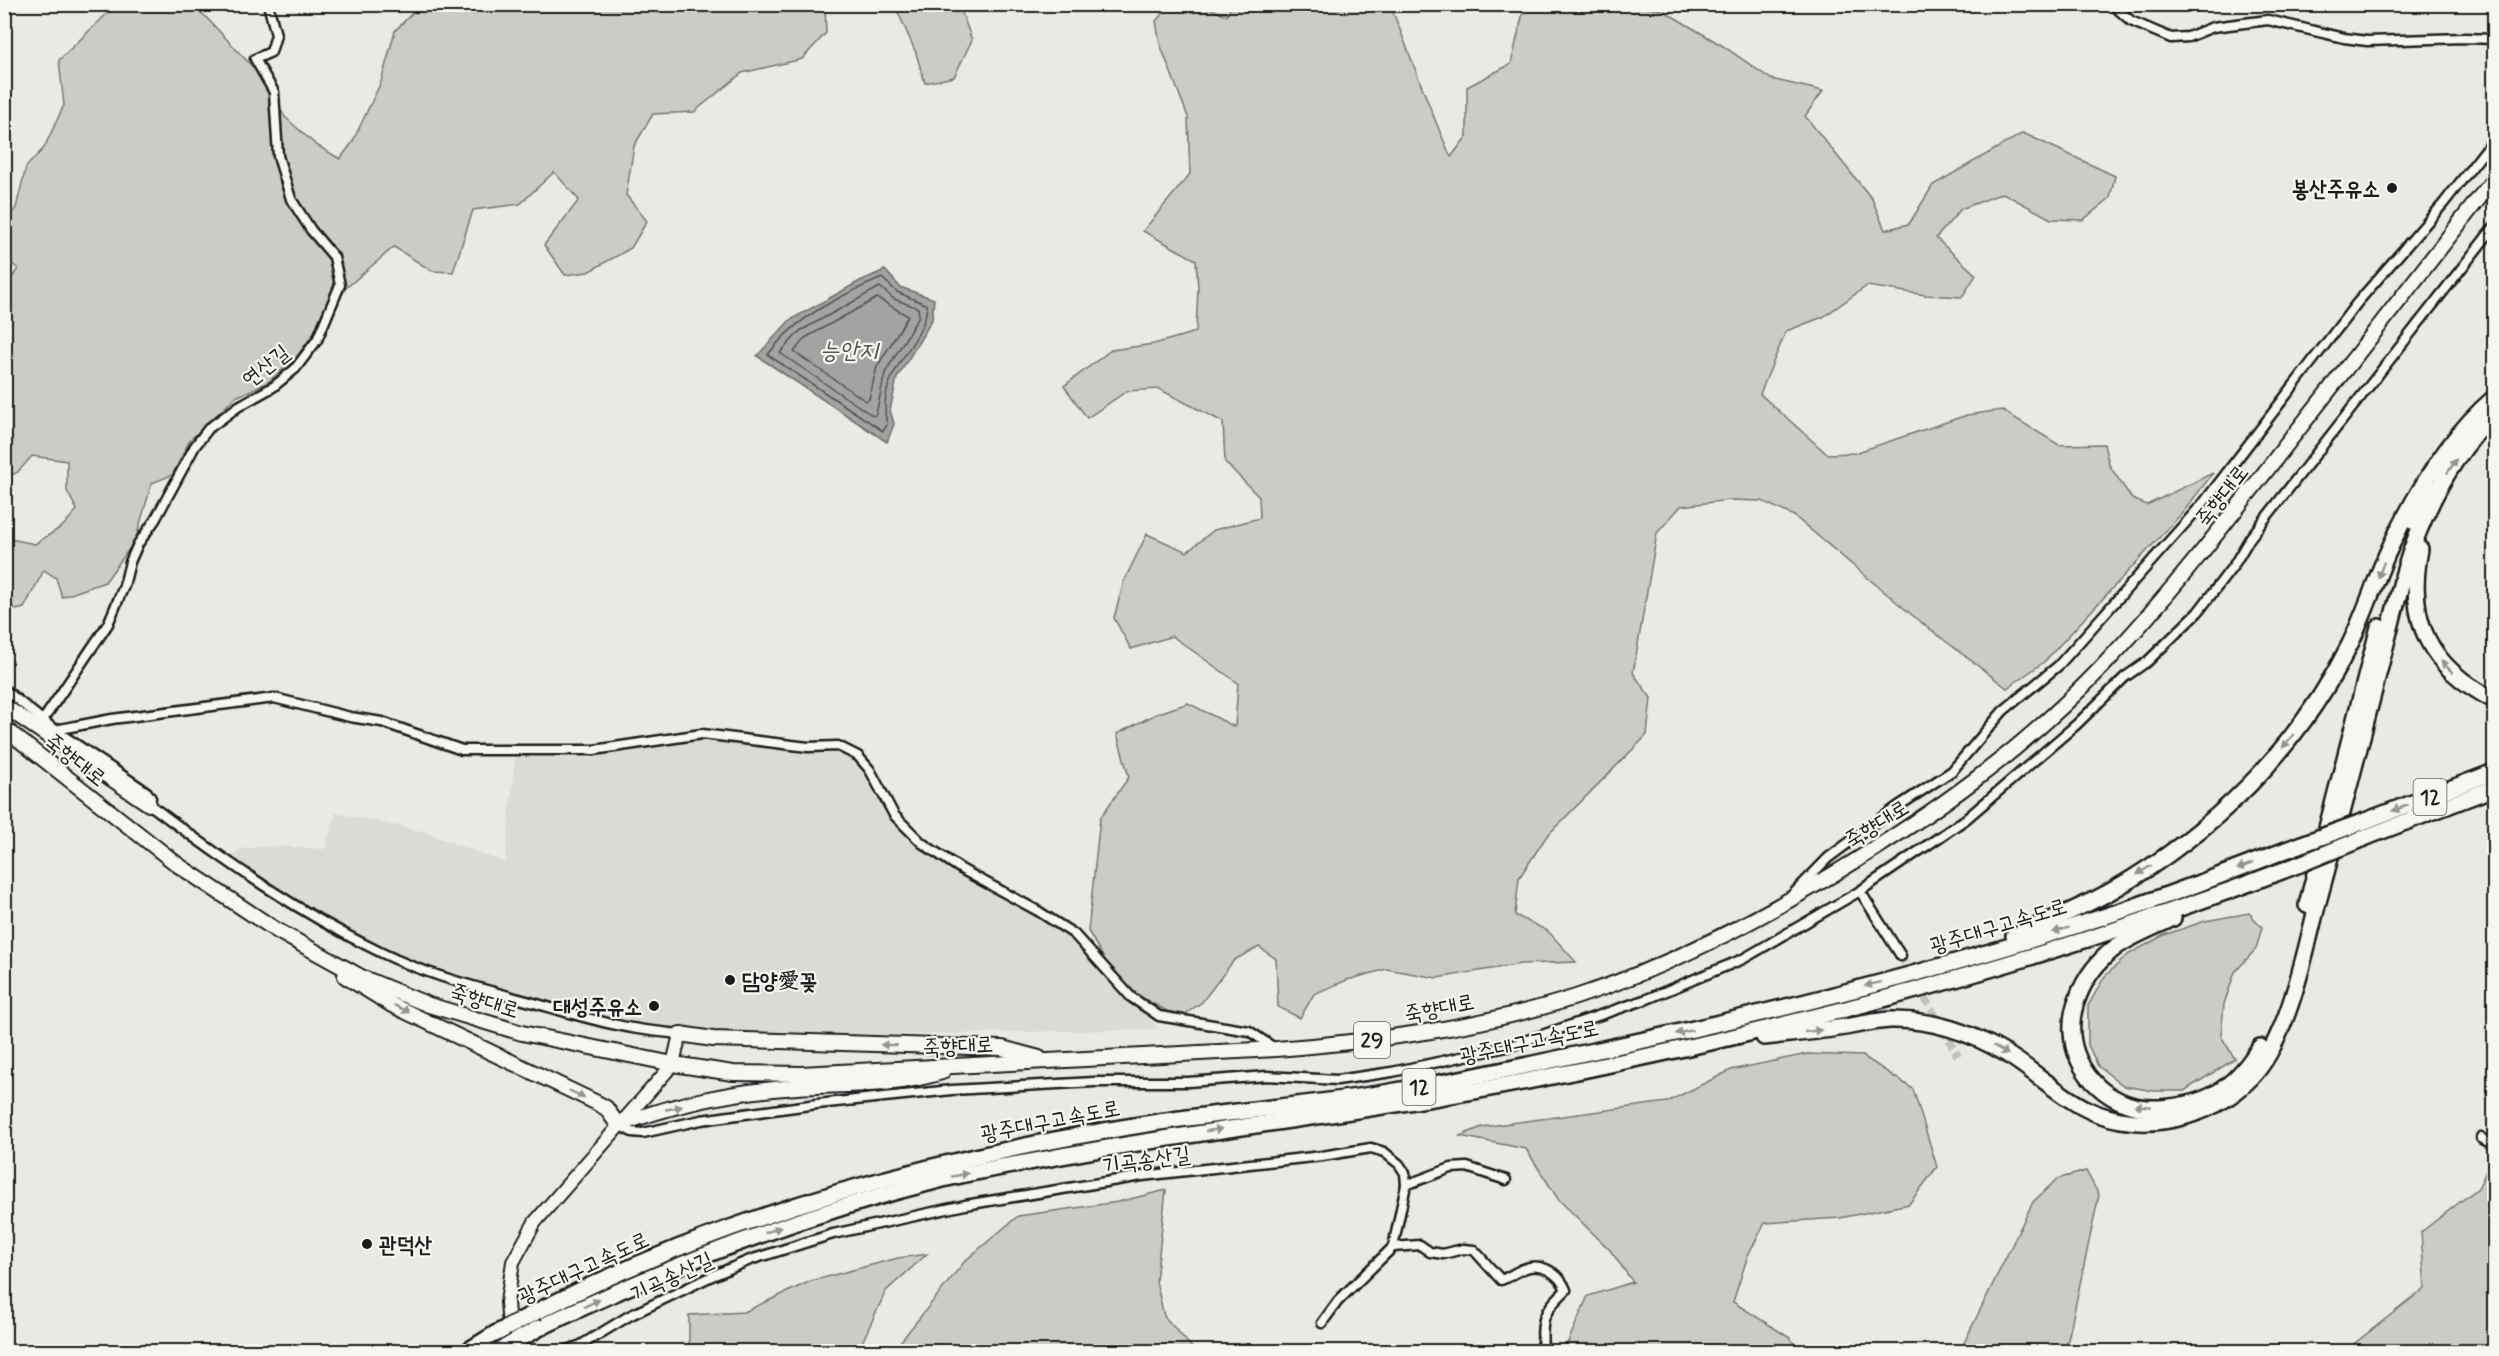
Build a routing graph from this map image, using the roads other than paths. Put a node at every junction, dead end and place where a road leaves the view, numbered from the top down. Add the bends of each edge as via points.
1 (268, 4) edge
2 (2112, 4) edge
3 (2494, 39) edge
4 (2494, 139) edge
5 (2494, 179) edge
6 (2494, 227) edge
7 (2494, 398) edge
8 (2494, 414) edge
9 (2433, 484) junction
10 (4, 689) edge
11 (2494, 700) edge
12 (4, 706) edge
13 (41, 725) junction
14 (55, 730) junction
15 (6, 732) edge
16 (2494, 772) edge
17 (2494, 788) edge
18 (149, 804) junction
19 (1860, 891) junction
20 (2227, 892) junction
21 (1781, 906) junction
22 (318, 954) junction
23 (1901, 956) tunnel mouth
24 (1954, 963) junction
25 (680, 1034) junction
26 (1713, 1042) junction
27 (1276, 1049) junction
28 (1050, 1061) junction
29 (673, 1064) junction
30 (960, 1066) junction
31 (618, 1125) junction
32 (2481, 1138) dead end
33 (2494, 1145) edge
34 (1506, 1180) dead end
35 (1406, 1185) junction
36 (1393, 1247) junction
37 (1322, 1323) dead end
38 (466, 1352) edge
39 (497, 1352) edge
40 (511, 1352) edge
41 (562, 1352) edge
42 (1543, 1352) edge

1 - 13 street, 연산길 via 276,35 271,52 255,58 274,92 278,156 291,200 334,257 340,285 317,340 295,369 209,428 195,446 138,544 108,624
2 - 3 street via 2131,21 2171,38 2188,37 2213,27 2268,20 2367,41
4 - 21 street via 2444,204 2357,303 2205,501 2058,666 2003,711 1952,771 1828,858
5 - 21 main road, 죽향대로 / 29 via 2212,540 2101,668 2002,760 1941,807
6 - 19 street via 2250,538 2234,566 2198,612 2148,661 1966,819
7 - 9 highway via 2438,462
9 -> 8 highway
11 -> 9 highway via 2469,687 2444,665 2426,638 2416,604 2415,572
9 -> 20 highway via 2394,570 2292,964 2266,1039 2231,1082 2205,1099 2155,1108 2129,1105 2108,1095 2086,1075 2075,1053 2070,1028 2084,981 2116,947
9 -> 24 highway via 2410,506 2367,608 2328,685 2264,772 2199,833 2111,891
26 -> 9 highway via 1888,1020 1917,1021 1980,1038 2074,1101 2098,1114 2129,1122 2191,1114 2215,1107 2235,1093 2258,1070 2275,1042 2301,968 2404,573
10 - 13 street
12 - 13 main road
13 - 14 street
13 - 18 main road
14 - 18 street via 147,792
14 - 27 street via 274,698 382,722 462,750 594,750 702,734 808,747 838,746 858,756 894,815 922,843 1074,934 1131,997 1159,1016 1249,1031
15 - 22 main road, 죽향대로 / 29 via 178,865
16 -> 24 highway, 광주대구고속도로 / 12, bridge via 2120,912
17 - 20 highway, 광주대구고속도로 / 12, bridge
18 - 25 street via 237,869 323,923 385,955 570,1014
19 - 23 street
19 - 31 street via 1743,959 1647,999 1507,1047 1392,1072 1337,1080 1267,1076 952,1090 712,1118 643,1133
20 - 26 highway, 광주대구고속도로 / 12 via 1956,977
21 - 27 main road, 죽향대로 / 29 via 1639,975 1573,998 1444,1030
22 - 29 main road, 죽향대로 / 29 via 429,1005 522,1033
22 -> 31 main road via 352,982 392,1005 606,1108
24 -> 38 highway, 광주대구고속도로 / 12, bridge via 1711,1026 1488,1074 1393,1092 1158,1122 946,1162 854,1186 774,1210 591,1284
28 -> 25 main road via 1002,1048 713,1039
25 - 29 street
39 -> 26 highway, 광주대구고속도로 / 12, bridge via 539,1328 688,1261 821,1214 948,1178 1159,1138 1494,1087
27 - 28 main road, 죽향대로 / 29
28 - 30 main road, 죽향대로 / 29
29 - 30 main road, 죽향대로 / 29 via 734,1073 801,1074
29 - 31 street
31 -> 30 main road via 652,1112 754,1092 897,1082
31 - 40 street via 535,1222 513,1262 507,1302
32 - 33 street
34 - 35 street via 1467,1167 1451,1168
35 - 36 street
35 - 41 street, 기곡송산길 via 1399,1164 1371,1148 1142,1176 965,1205 833,1234 750,1260 673,1293
36 - 37 street via 1338,1301
36 - 42 street via 1420,1245 1443,1254 1474,1250 1502,1280 1525,1268 1550,1270 1563,1280 1566,1290 1543,1318

